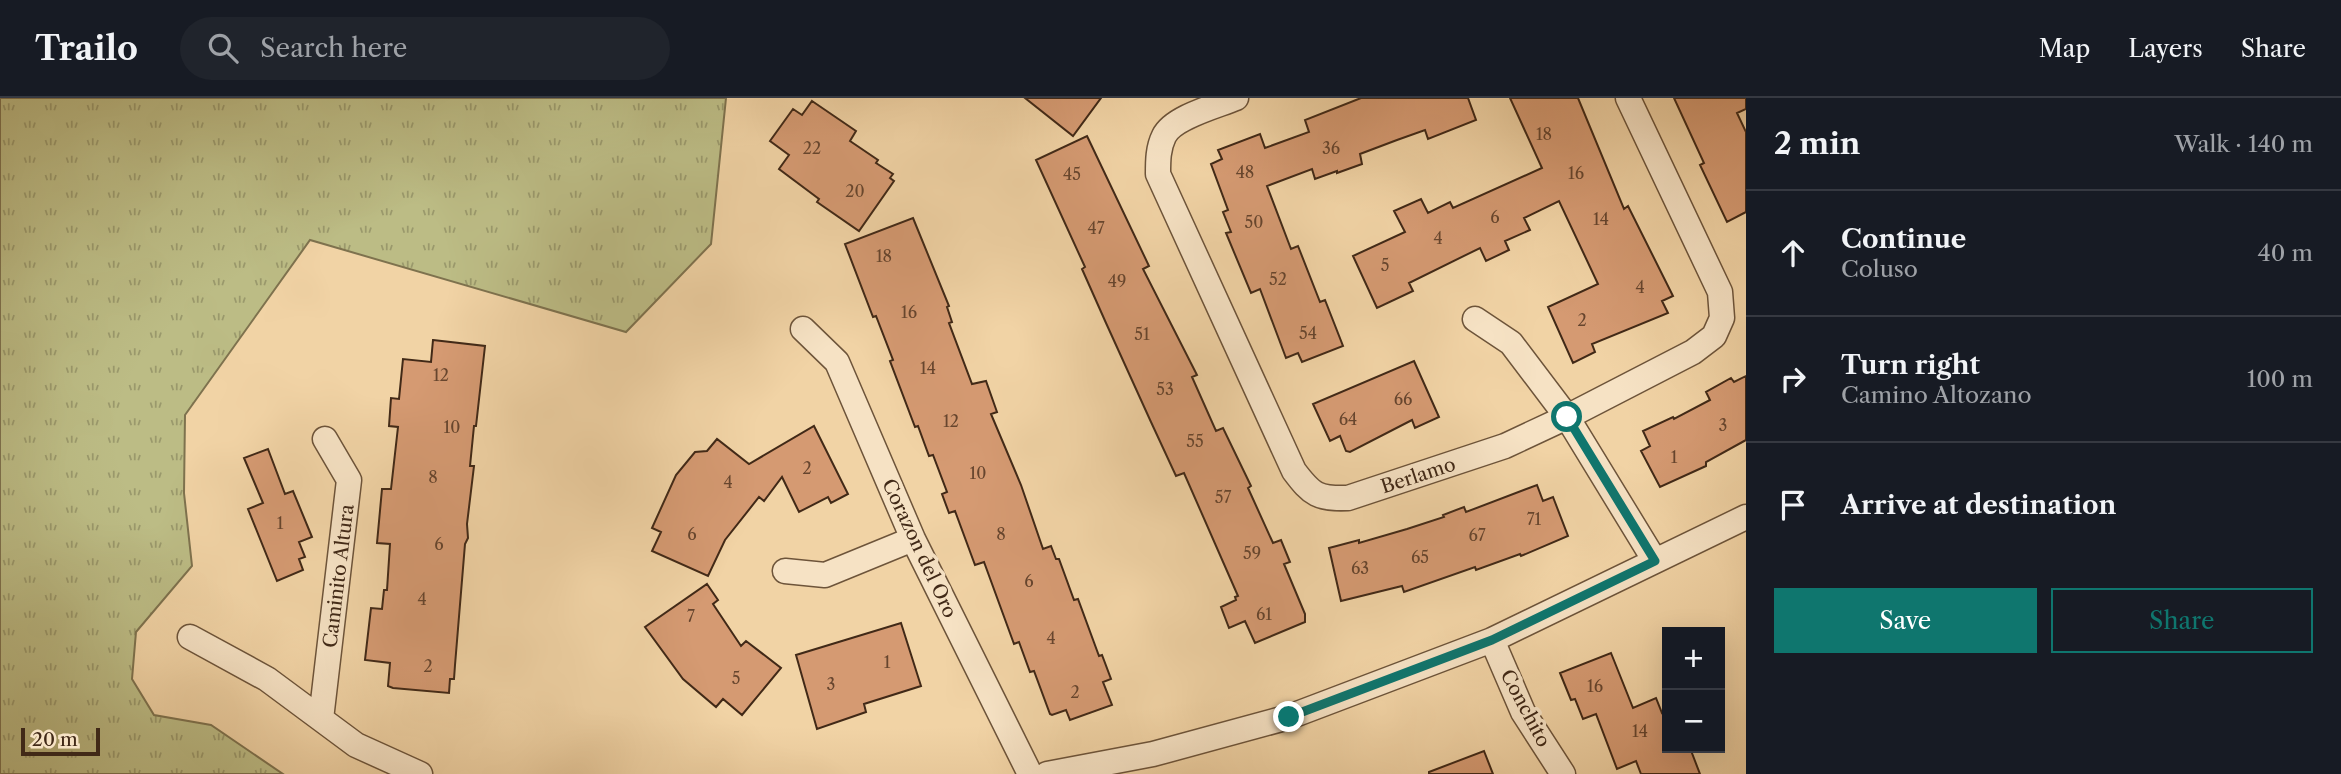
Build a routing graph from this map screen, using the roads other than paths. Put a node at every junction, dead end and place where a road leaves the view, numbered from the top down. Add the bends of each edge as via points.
1 (1236, 98) edge
2 (1628, 98) edge
3 (1475, 319) dead end
4 (803, 329) dead end
5 (1567, 417) junction
6 (326, 439) dead end
7 (1746, 517) edge
8 (913, 539) junction
9 (1655, 561) junction
10 (785, 571) dead end
11 (190, 637) dead end
12 (1492, 640) junction
13 (321, 719) junction
14 (420, 774) edge
15 (1030, 774) edge
16 (1047, 774) edge
17 (1563, 774) edge

1 - 5 street, Berlamo via 1184,118 1165,133 1158,153 1158,174 1294,471 1308,490 1325,499 1348,498 1505,446
2 - 5 street, Berlamo via 1720,292 1721,318 1714,336 1693,352
3 - 5 street via 1511,343
4 - 8 street, Corazon del Oro via 837,362
5 - 9 street
6 - 13 street, Caminito Altura via 349,480
7 - 9 street
8 - 10 street via 825,575
8 - 15 street, Corazon del Oro
9 - 12 street
11 - 13 street via 267,679
12 - 16 street via 1289,717 1153,754
12 - 17 street, Conchito via 1523,712
13 - 14 street via 356,745

